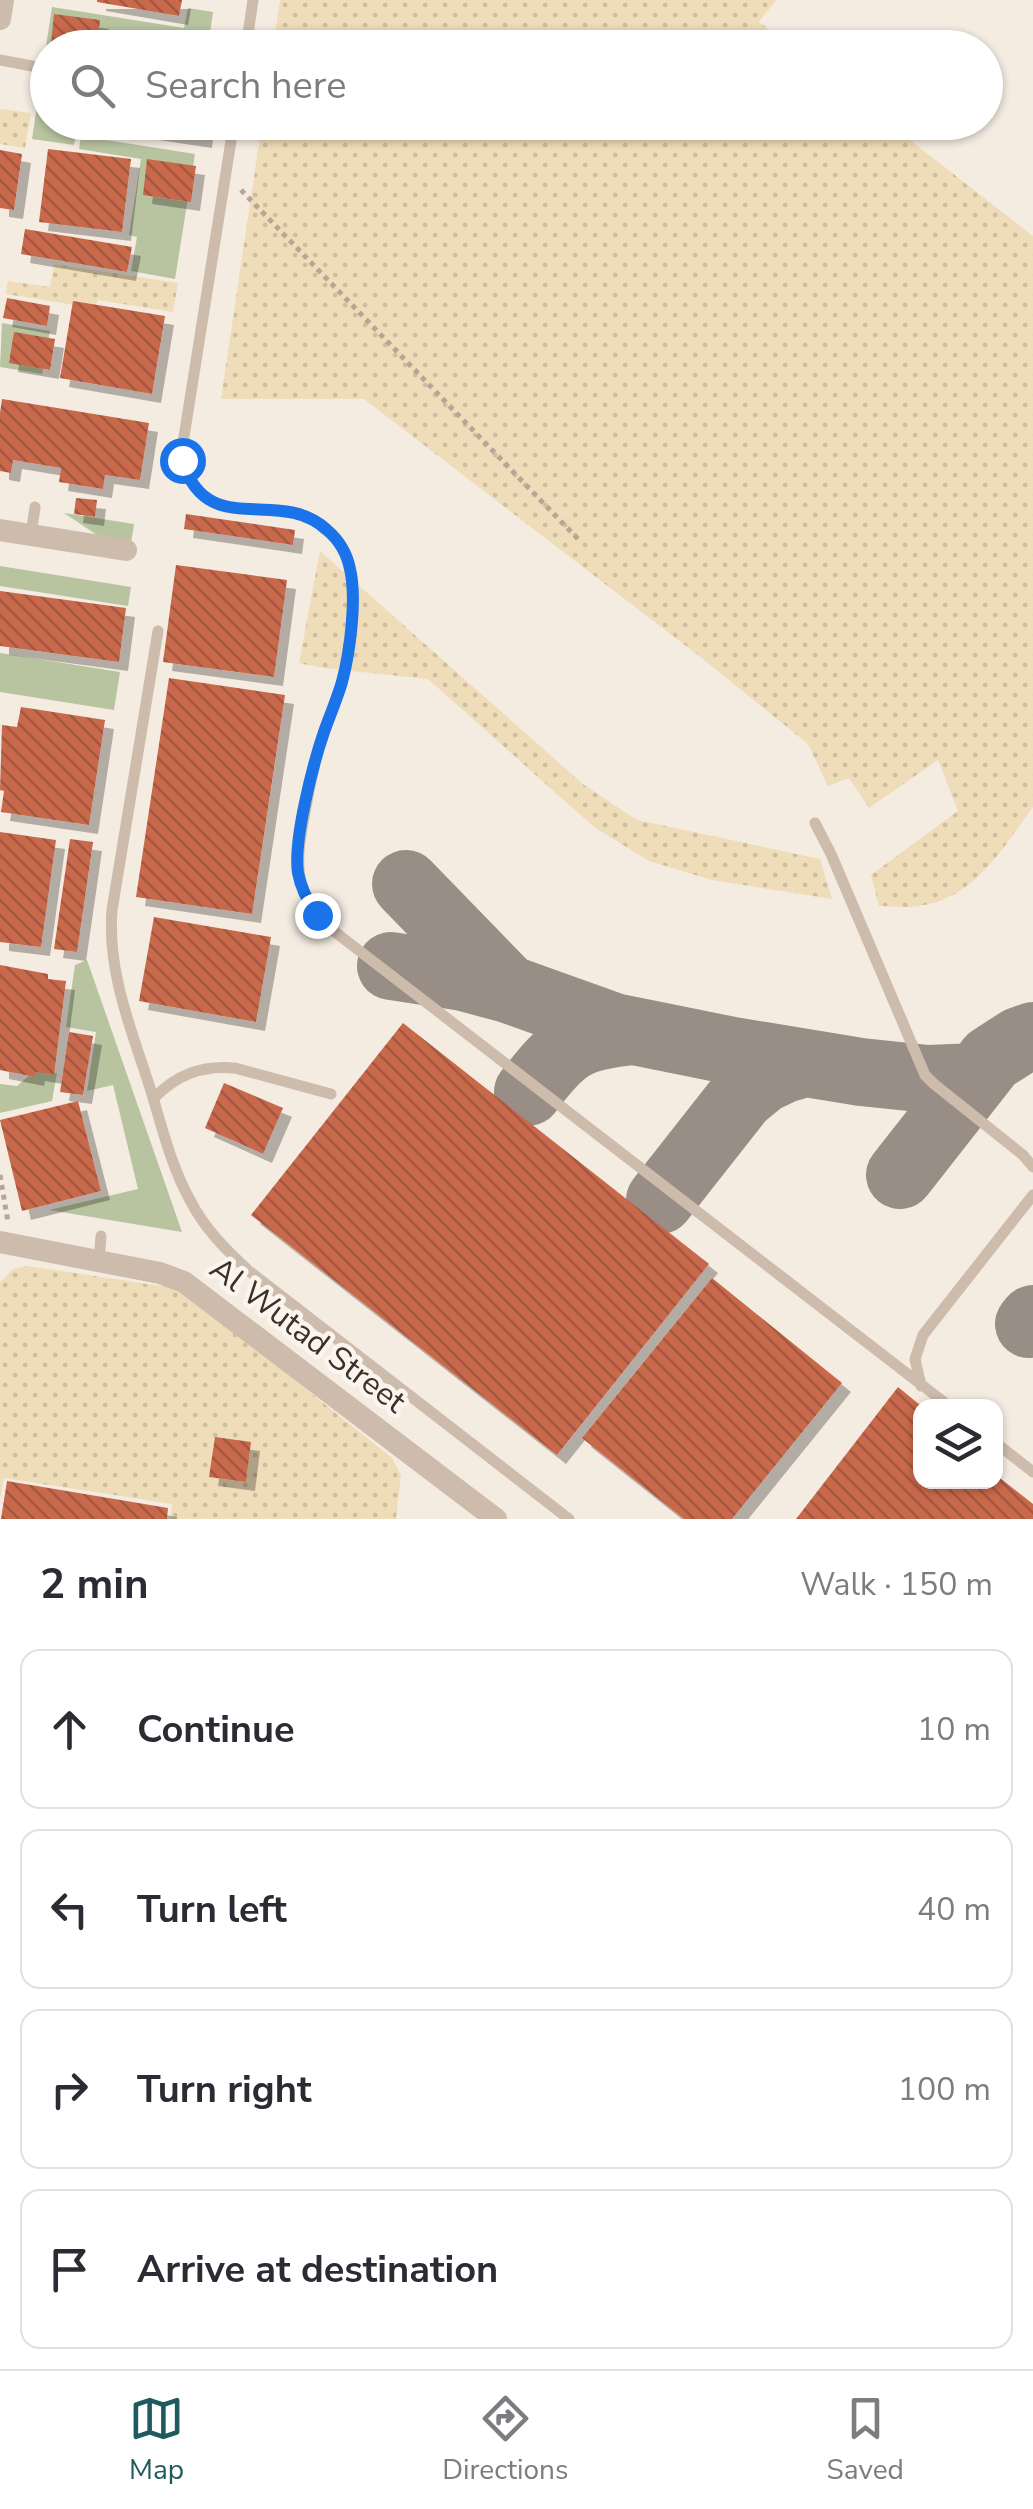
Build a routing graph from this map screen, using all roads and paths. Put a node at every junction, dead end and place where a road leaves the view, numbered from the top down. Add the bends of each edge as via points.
1 (3, 0) edge
2 (253, 0) edge
3 (0, 18) edge
4 (249, 30) edge
5 (0, 60) edge
6 (30, 66) edge
7 (231, 140) edge
8 (226, 174) junction
9 (35, 507) dead end
10 (0, 530) edge
11 (31, 535) junction
12 (578, 540) dead end
13 (126, 550) dead end
14 (158, 631) dead end
15 (815, 822) dead end
16 (331, 1094) dead end
17 (153, 1099) junction
18 (1033, 1167) edge
19 (0, 1175) edge
20 (1033, 1196) edge
21 (102, 1236) dead end
22 (6, 1243) edge
23 (99, 1260) junction
24 (922, 1386) junction
25 (939, 1399) edge
26 (1003, 1448) edge
27 (1033, 1472) edge
28 (496, 1519) edge
29 (570, 1519) edge

1 - 3 street
2 - 4 lane
5 - 6 lane
7 - 8 lane
8 - 12 path
8 - 24 lane via 182,460 210,501 294,512 322,525 343,550 352,581 347,662 316,756 298,846 309,903 326,926
9 - 11 lane
10 - 11 street
11 - 13 street
14 - 17 lane via 110,930 118,990
15 - 18 lane via 925,1074
16 - 17 lane via 219,1066 176,1079
17 - 29 lane via 190,1202 216,1240
19 - 22 path
20 - 24 lane via 923,1335 915,1359
21 - 23 lane
22 - 23 street, Al Wutad Street
23 - 28 street, Al Wutad Street via 184,1282
24 - 25 lane
26 - 27 lane

